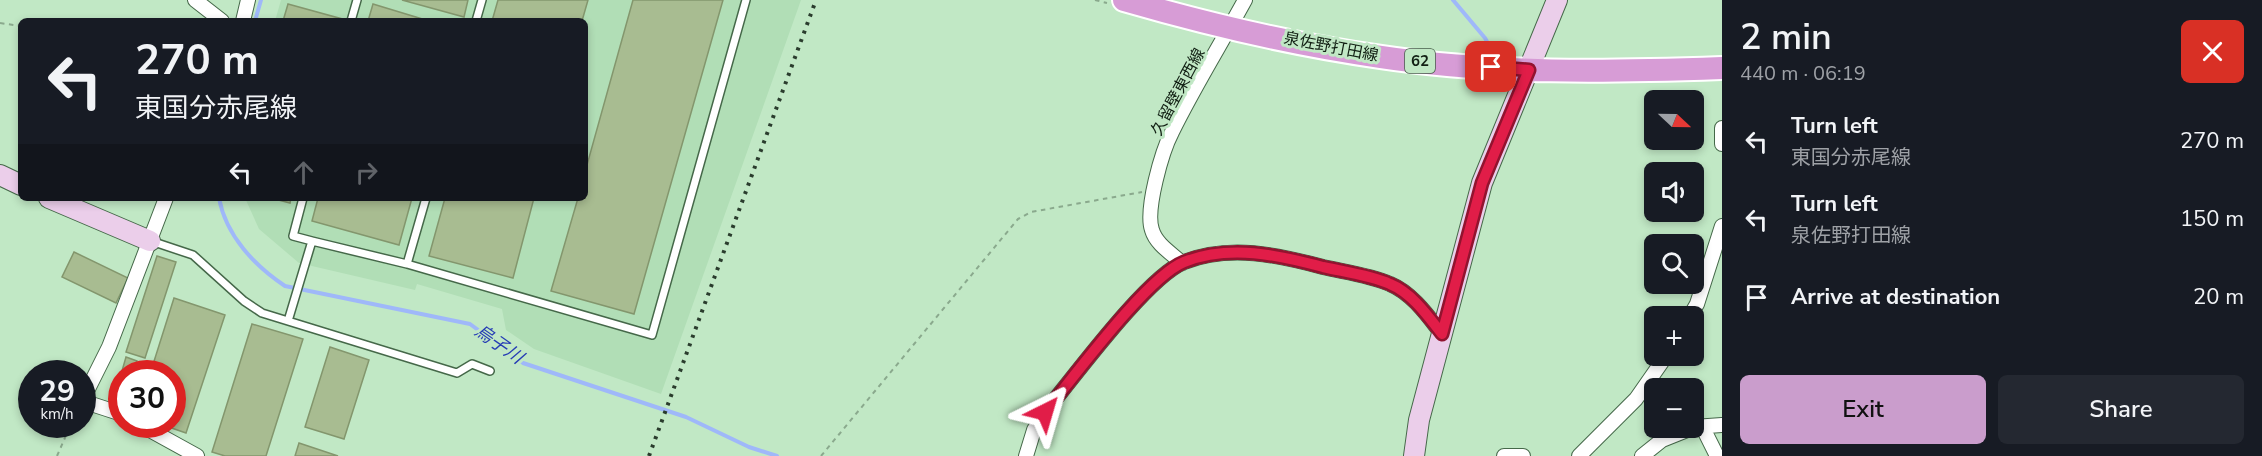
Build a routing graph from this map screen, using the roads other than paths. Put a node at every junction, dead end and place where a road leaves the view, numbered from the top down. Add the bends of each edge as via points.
1 (195, 0) edge
2 (219, 0) edge
3 (248, 0) edge
4 (357, 0) edge
5 (482, 0) edge
6 (746, 0) edge
7 (1245, 0) edge
8 (1557, 0) edge
9 (1128, 1) edge
10 (218, 18) edge
11 (244, 18) edge
12 (352, 18) edge
13 (477, 18) edge
14 (1230, 27) junction
15 (1722, 68) edge
16 (1529, 70) junction
17 (1722, 128) edge
18 (1722, 144) edge
19 (0, 175) edge
20 (18, 184) edge
21 (56, 201) edge
22 (165, 201) edge
23 (302, 201) edge
24 (425, 201) edge
25 (1722, 226) edge
26 (150, 241) junction
27 (312, 241) junction
28 (1182, 263) junction
29 (407, 264) junction
30 (1696, 306) edge
31 (288, 321) junction
32 (1442, 334) junction
33 (1659, 366) edge
34 (490, 371) dead end
35 (96, 373) edge
36 (1722, 425) edge
37 (1704, 426) edge
38 (165, 438) edge
39 (1667, 438) edge
40 (1704, 438) edge
41 (197, 456) edge
42 (1026, 456) edge
43 (1414, 456) edge
44 (1504, 456) edge
45 (1523, 456) edge
46 (1579, 456) edge
47 (1642, 456) edge
48 (1717, 456) edge

1 - 10 street
2 - 10 street
3 - 11 street
4 - 12 lane
5 - 13 lane
6 - 29 lane via 652,335
7 - 14 street, 久留壁東西線
8 - 16 street
9 - 14 main road, 泉佐野打田線 / 62
14 - 16 main road, 泉佐野打田線 / 62 via 1381,57
14 - 28 street, 久留壁東西線 via 1170,134 1149,217 1158,241
15 - 16 main road, 泉佐野打田線 / 62
16 - 32 street via 1482,183
17 - 18 street
19 - 20 street
21 - 26 street
22 - 26 street
23 - 27 lane via 293,236
24 - 29 lane
25 - 30 street
26 - 31 lane via 193,255 244,301 262,313
26 - 35 street
27 - 29 lane
27 - 31 lane
28 - 32 street via 1206,255 1246,252 1293,259 1391,284 1423,309
28 - 42 street via 1156,280 1045,412
31 - 34 lane via 457,373 472,364
32 - 43 street via 1419,420
33 - 46 street via 1636,399
36 - 37 street
38 - 41 street
39 - 47 street
40 - 48 street
44 - 45 street

